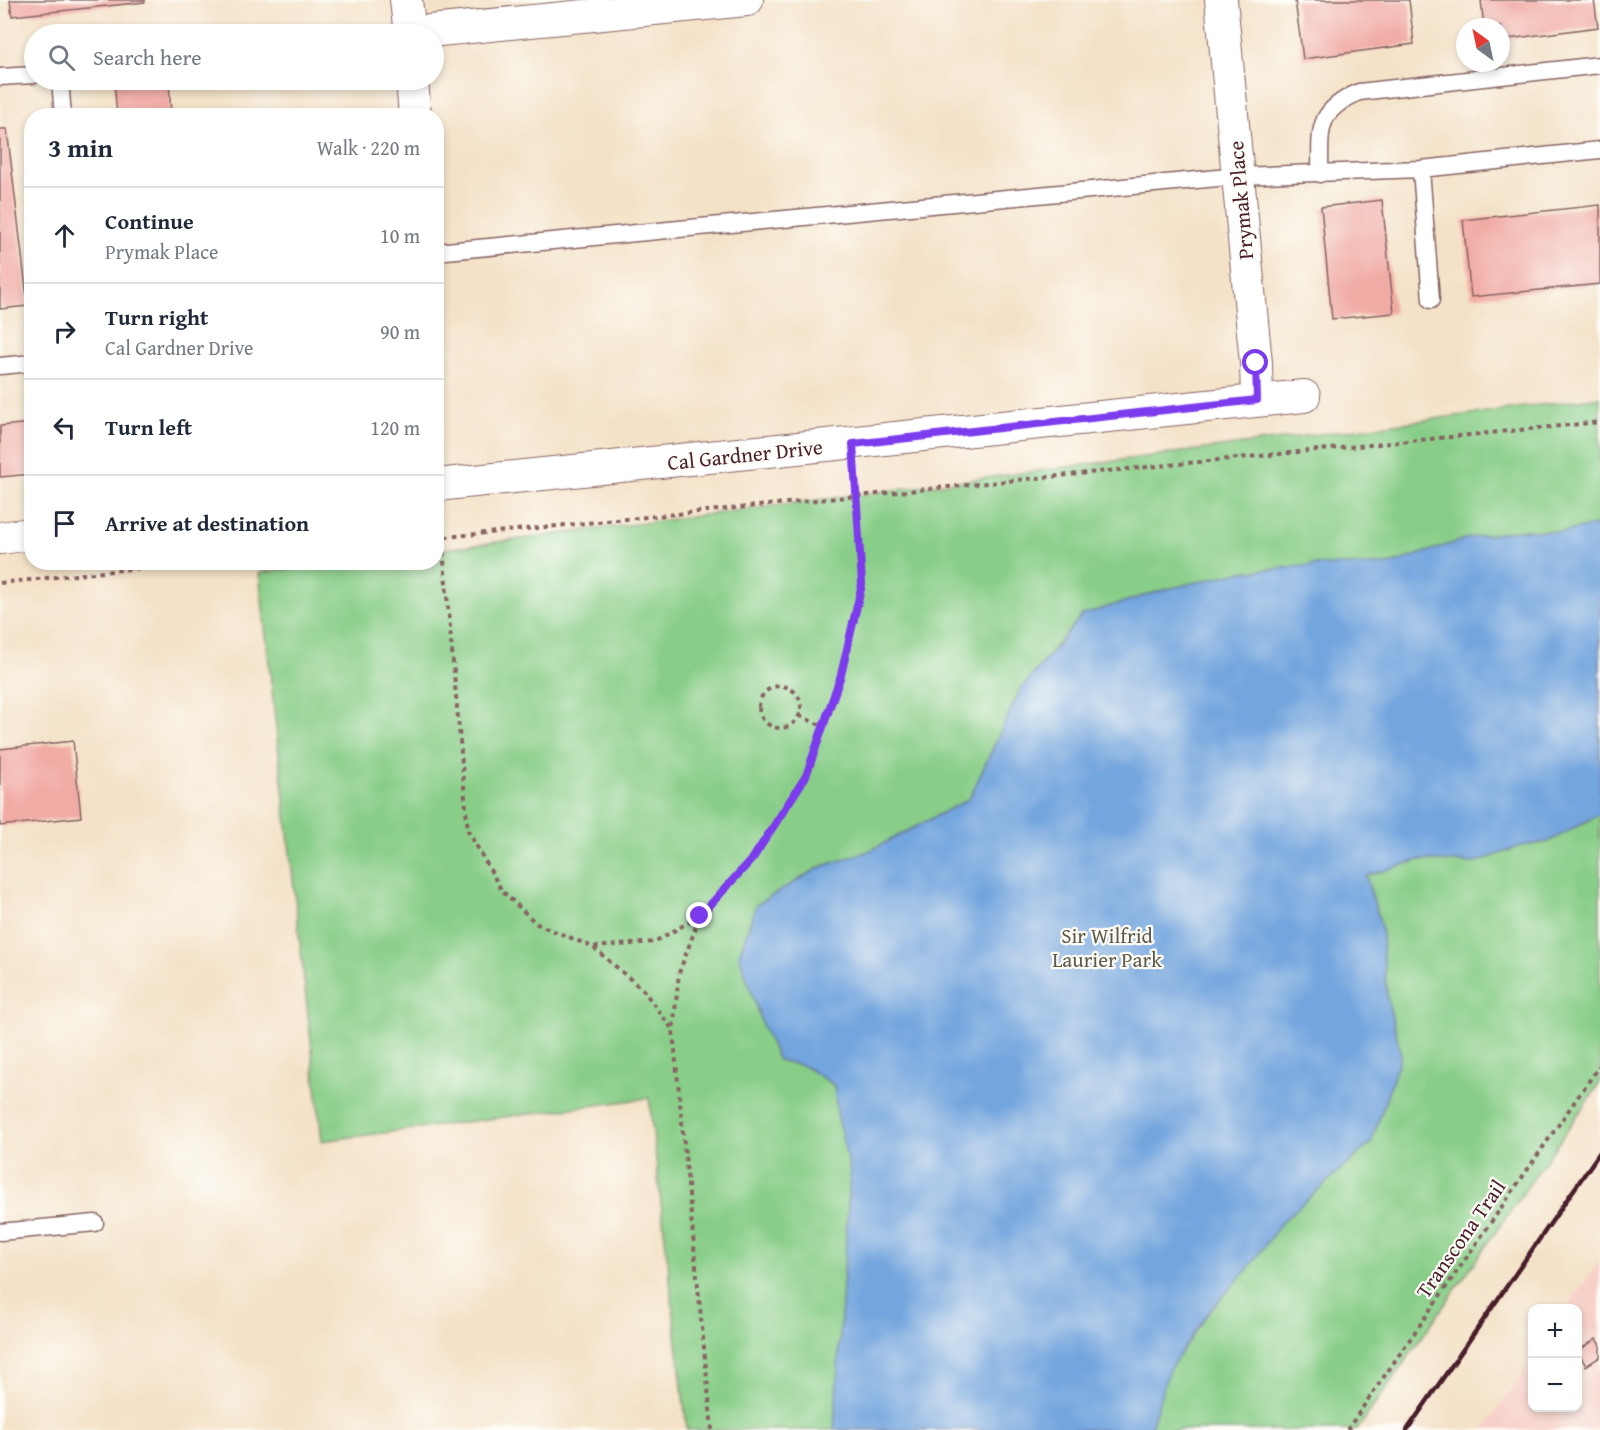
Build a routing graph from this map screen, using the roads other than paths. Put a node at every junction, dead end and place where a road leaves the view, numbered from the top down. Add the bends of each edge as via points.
1 (406, 0) edge
2 (747, 0) edge
3 (1221, 0) edge
4 (408, 24) edge
5 (444, 30) edge
6 (1600, 65) edge
7 (24, 76) edge
8 (0, 77) edge
9 (61, 90) edge
10 (413, 90) edge
11 (62, 108) edge
12 (414, 108) edge
13 (1600, 150) edge
14 (1422, 168) junction
15 (1320, 174) junction
16 (1239, 176) junction
17 (444, 251) edge
18 (1431, 300) dead end
19 (24, 364) edge
20 (0, 366) edge
21 (1304, 396) dead end
22 (1257, 400) junction
23 (444, 478) edge
24 (24, 535) edge
25 (0, 538) edge
26 (95, 1223) dead end
27 (0, 1232) edge

1 - 4 street
2 - 5 street
3 - 16 street, Prymak Place
6 - 15 lane via 1359,92 1339,100 1322,122
7 - 8 lane
9 - 11 lane
10 - 12 street
13 - 14 lane
14 - 15 lane
14 - 18 lane
15 - 16 lane
16 - 17 lane
16 - 22 street, Prymak Place
19 - 20 lane
21 - 22 street, Cal Gardner Drive
22 - 23 street, Cal Gardner Drive via 853,444
24 - 25 street
26 - 27 lane

